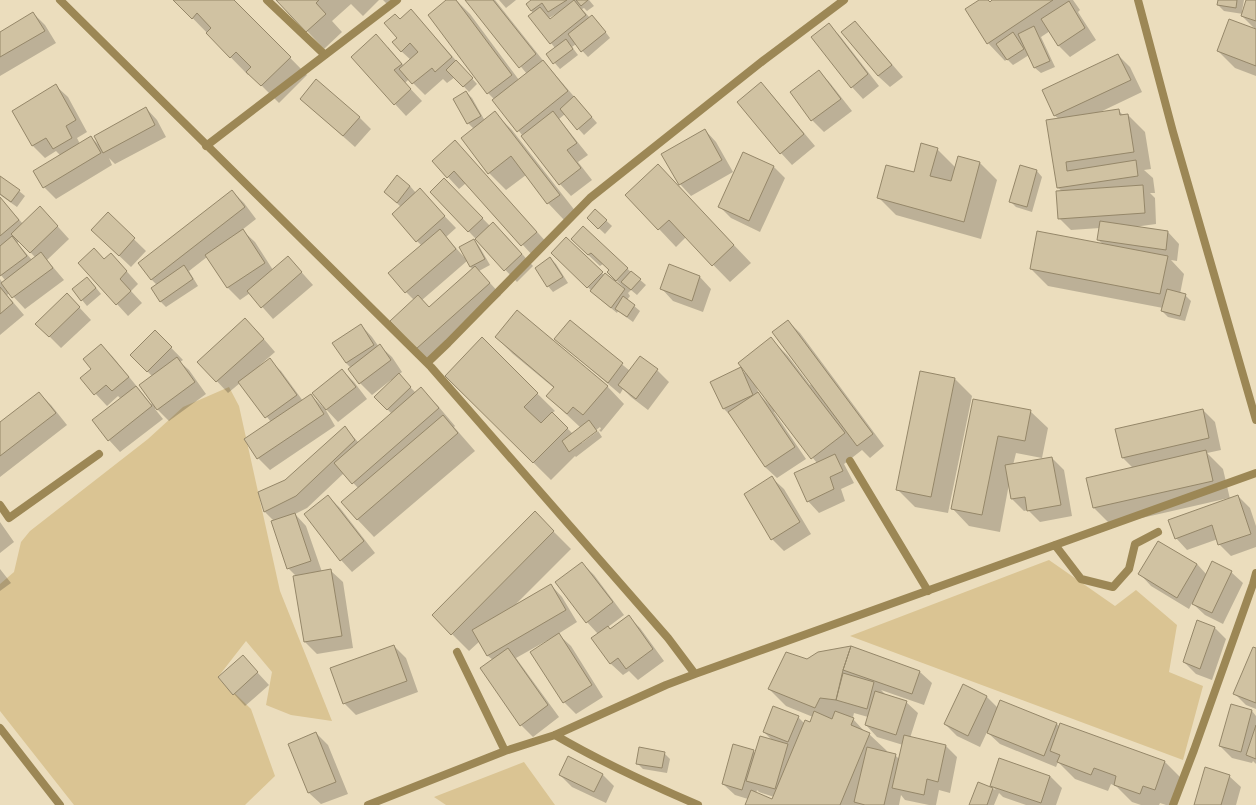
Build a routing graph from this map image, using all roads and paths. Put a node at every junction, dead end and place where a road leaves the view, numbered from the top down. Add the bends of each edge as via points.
1 (60, 0) edge
2 (267, 0) edge
3 (397, 0) edge
4 (844, 0) edge
5 (1138, 0) edge
6 (325, 56) junction
7 (206, 146) junction
8 (427, 363) junction
9 (1256, 420) edge
10 (99, 454) dead end
11 (850, 461) dead end
12 (1256, 473) edge
13 (0, 505) edge
14 (1158, 532) dead end
15 (1055, 545) junction
16 (1256, 573) edge
17 (928, 591) junction
18 (457, 652) dead end
19 (695, 674) junction
20 (0, 728) edge
21 (555, 735) junction
22 (505, 751) junction
23 (60, 805) edge
24 (368, 805) edge
25 (698, 805) edge
26 (1173, 805) edge

1 - 7 street
2 - 6 street
3 - 6 street
4 - 8 street via 590,198
5 - 9 street via 1173,132
6 - 7 street
7 - 8 street
8 - 19 street via 668,638
10 - 13 street via 10,518
11 - 17 street
12 - 15 street
14 - 15 street via 1135,544 1129,569 1113,587 1081,579
15 - 17 street
16 - 26 street
17 - 19 street
18 - 22 street
19 - 21 street
20 - 23 street
21 - 22 street
21 - 25 street via 653,786
22 - 24 street

